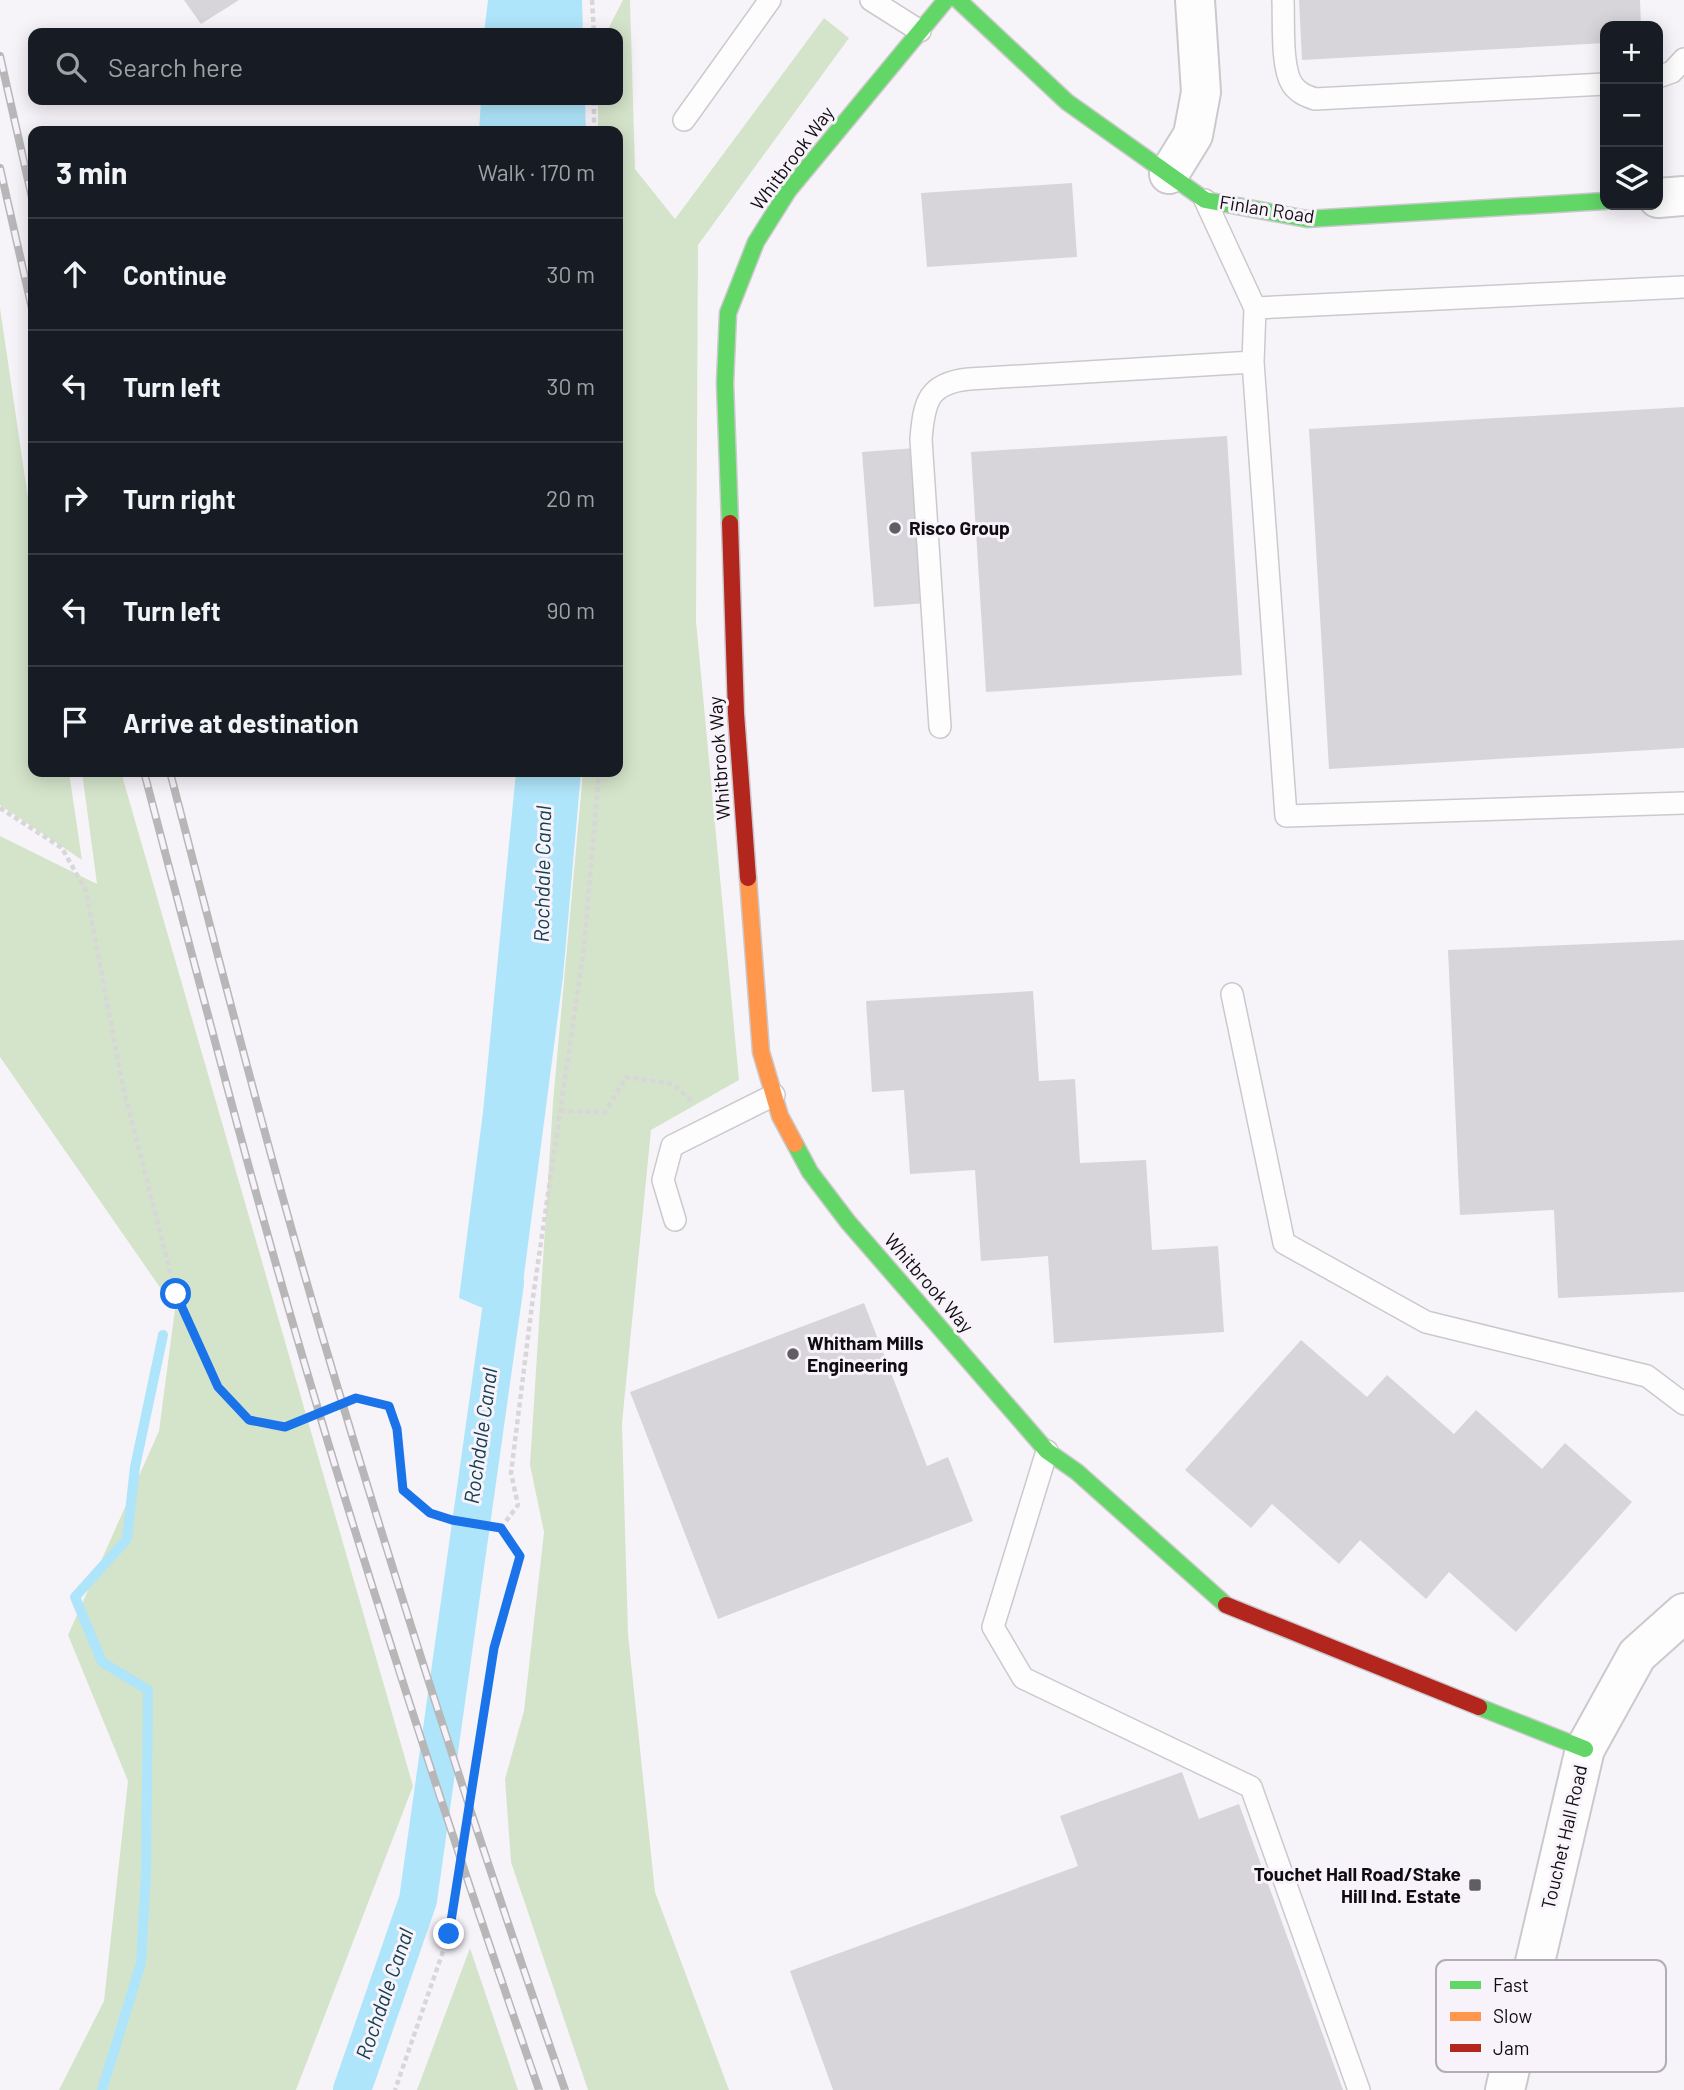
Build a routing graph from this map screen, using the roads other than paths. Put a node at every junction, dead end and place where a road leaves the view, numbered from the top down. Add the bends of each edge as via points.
1 (770, 0) edge
2 (871, 0) edge
3 (946, 0) edge
4 (958, 0) edge
5 (1195, 0) edge
6 (1283, 0) edge
7 (920, 31) junction
8 (1684, 59) edge
9 (1663, 75) edge
10 (1600, 84) edge
11 (684, 120) dead end
12 (1169, 174) junction
13 (1684, 196) edge
14 (1663, 198) edge
15 (1206, 200) junction
16 (1600, 201) edge
17 (1684, 287) edge
18 (1255, 308) junction
19 (1253, 362) junction
20 (940, 727) dead end
21 (1684, 803) edge
22 (1232, 994) dead end
23 (774, 1095) junction
24 (676, 1220) dead end
25 (1684, 1404) edge
26 (1047, 1451) junction
27 (1684, 1614) edge
28 (1585, 1749) junction
29 (1535, 1960) edge
30 (1509, 2072) edge
31 (1359, 2090) edge
32 (1505, 2090) edge

1 - 11 lane
2 - 7 lane
3 - 7 street, Whitbrook Way
4 - 12 street, Finlan Road via 1067,102
5 - 12 street via 1201,92 1193,135
6 - 10 lane via 1291,83 1302,95 1315,99
7 - 23 street, Whitbrook Way via 788,191 756,242 727,313 725,383 736,713 761,1052
8 - 9 lane
12 - 15 street, Finlan Road
13 - 14 street
15 - 16 street, Finlan Road via 1307,219
15 - 18 lane
17 - 18 lane
18 - 19 lane
19 - 20 lane via 969,379 948,381 935,391 923,411 921,439
19 - 21 lane via 1286,816
22 - 25 lane via 1284,1243 1426,1322 1647,1376
23 - 24 lane via 673,1146 663,1180
23 - 26 street, Whitbrook Way via 810,1172 848,1222
26 - 28 street, Whitbrook Way via 1077,1472 1228,1607
26 - 31 lane via 993,1628 1023,1678 1251,1787
27 - 28 street, Touchet Hall Road via 1637,1655
28 - 29 street, Touchet Hall Road
30 - 32 street, Touchet Hall Road

